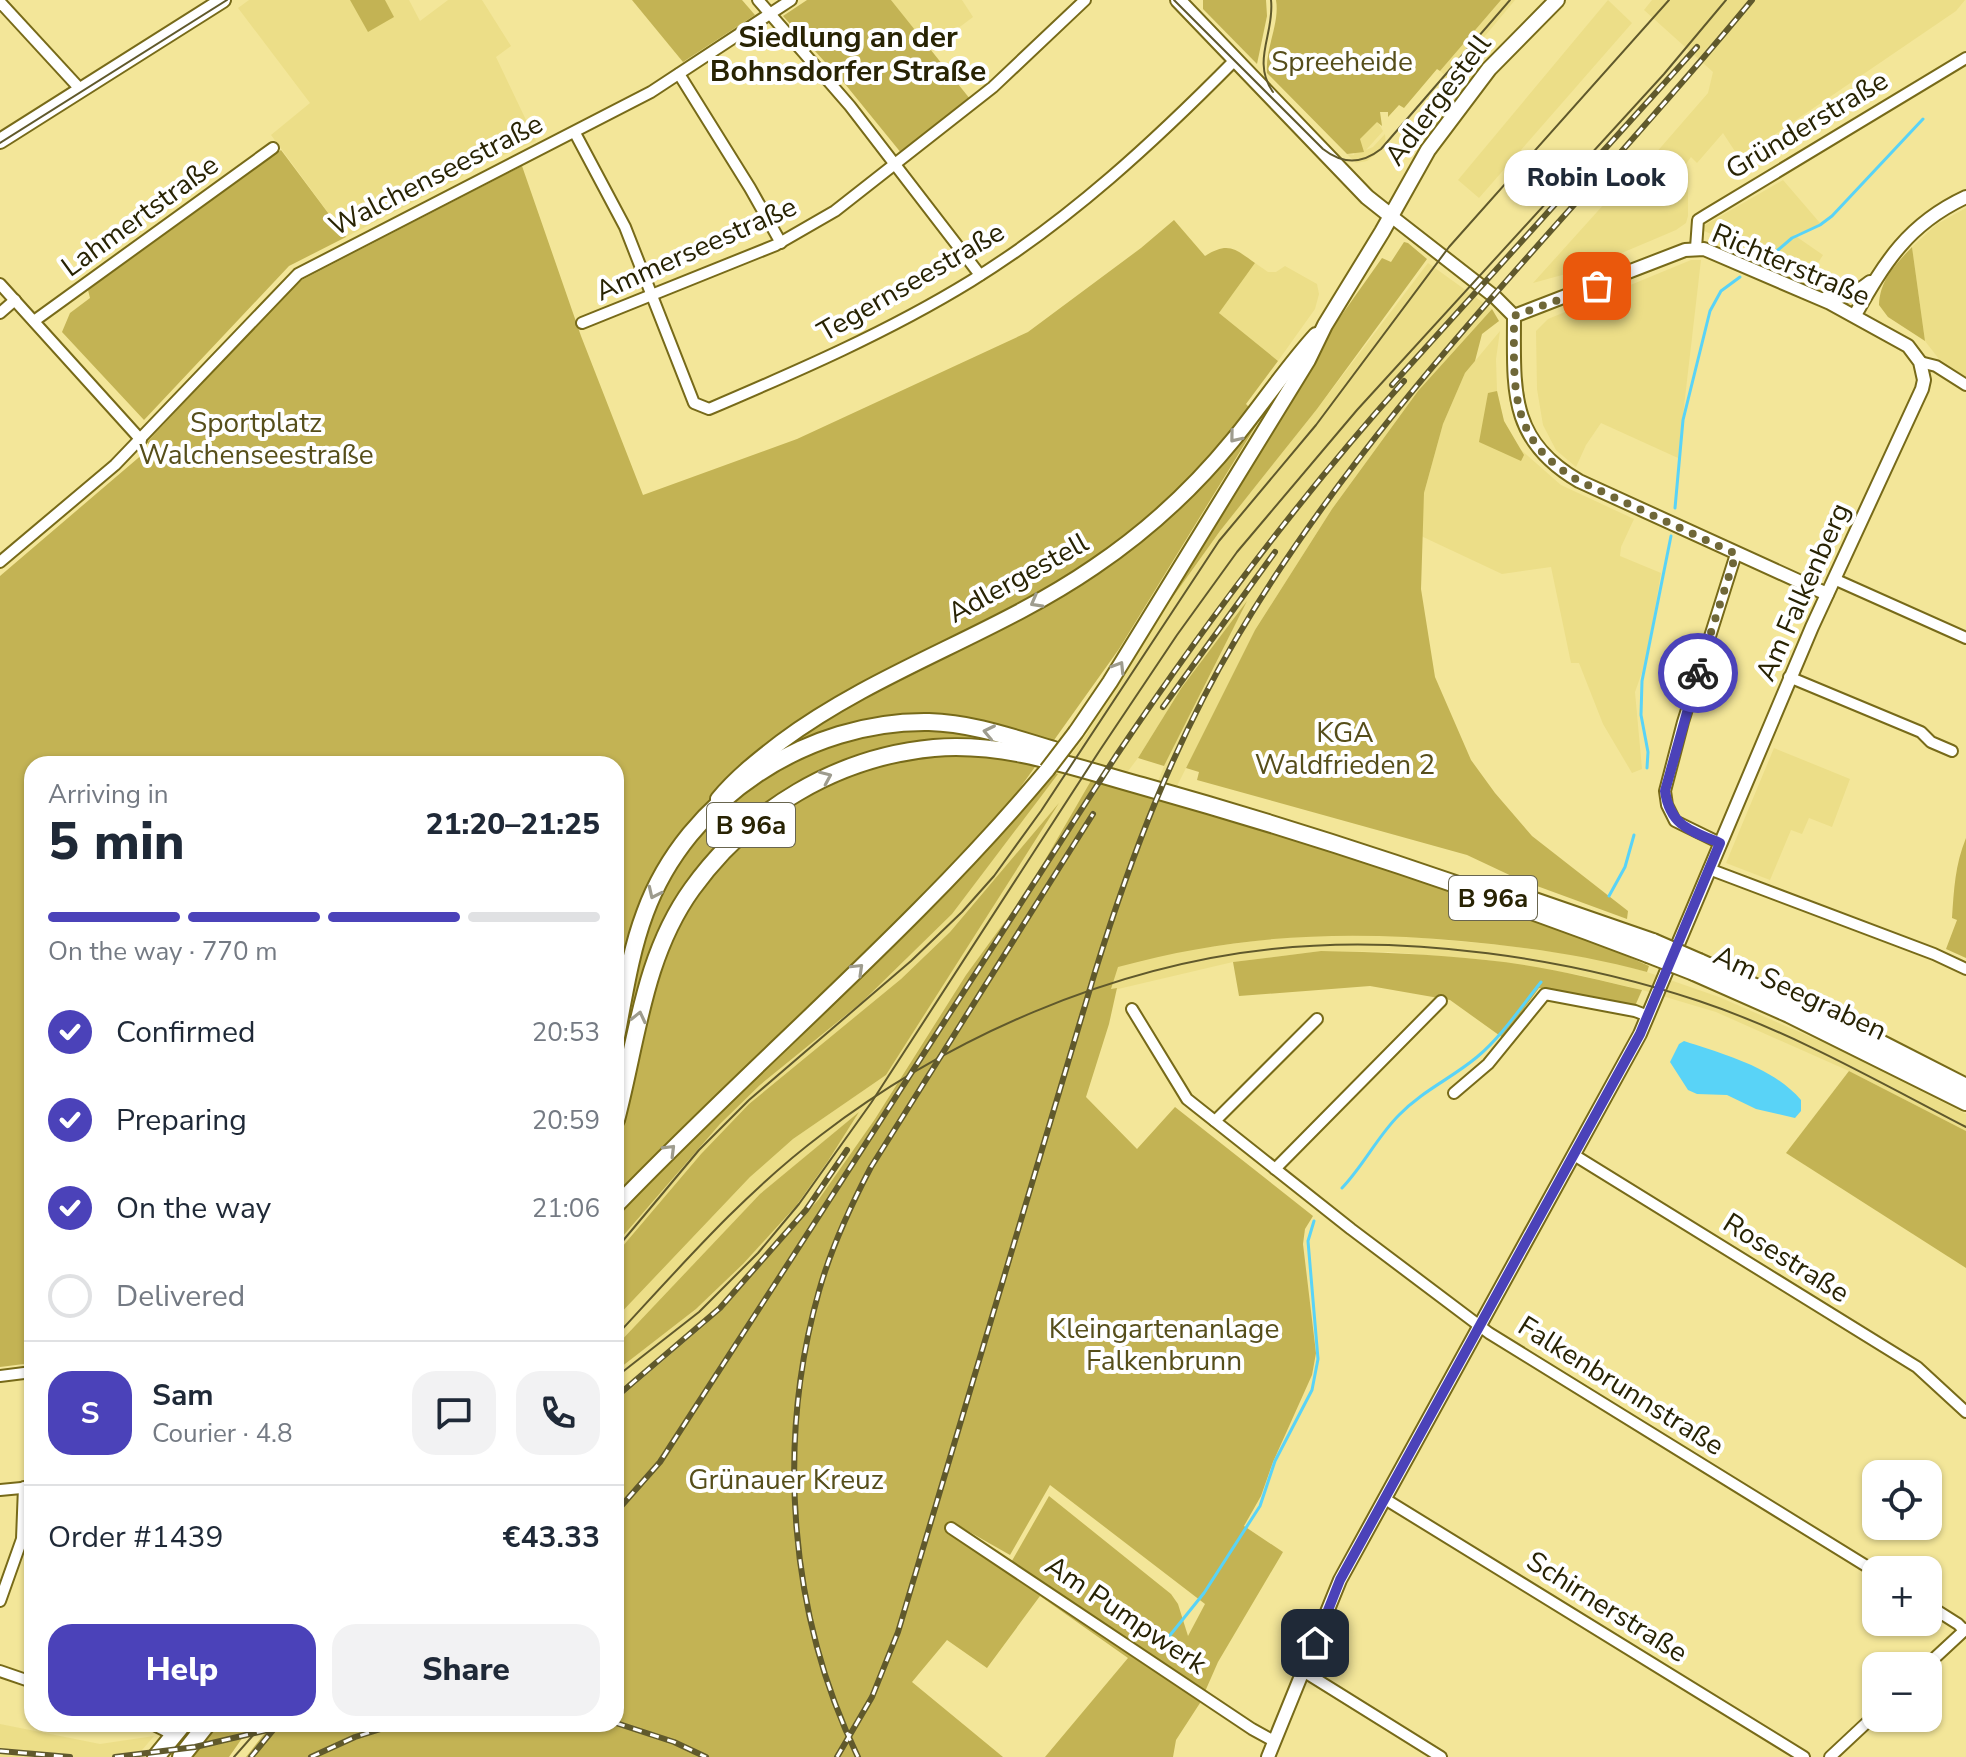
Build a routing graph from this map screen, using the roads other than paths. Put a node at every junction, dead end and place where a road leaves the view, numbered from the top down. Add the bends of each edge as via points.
1 (223, 0) edge
2 (758, 0) edge
3 (791, 0) edge
4 (1085, 0) edge
5 (1178, 0) edge
6 (1557, 0) edge
7 (0, 2) edge
8 (771, 14) junction
9 (1966, 58) edge
10 (1236, 59) junction
11 (679, 74) junction
12 (81, 90) junction
13 (575, 133) junction
14 (0, 141) edge
15 (273, 148) dead end
16 (896, 165) junction
17 (1966, 197) edge
18 (1391, 216) junction
19 (781, 243) junction
20 (1696, 248) junction
21 (980, 275) junction
22 (1878, 276) junction
23 (0, 284) edge
24 (653, 295) junction
25 (1818, 298) junction
26 (15, 300) junction
27 (0, 313) edge
28 (1855, 315) junction
29 (1514, 316) junction
30 (34, 321) junction
31 (582, 323) dead end
32 (1325, 325) junction
33 (1920, 362) junction
34 (1966, 385) edge
35 (141, 440) junction
36 (1736, 554) junction
37 (0, 562) edge
38 (1834, 579) junction
39 (1827, 594) junction
40 (1966, 638) edge
41 (1789, 677) junction
42 (1952, 751) dead end
43 (695, 827) junction
44 (1338, 841) junction
45 (1720, 843) junction
46 (1709, 869) junction
47 (1696, 967) junction
48 (1966, 969) edge
49 (624, 997) edge
50 (1441, 1001) dead end
51 (1132, 1009) dead end
52 (1648, 1016) junction
53 (1317, 1019) dead end
54 (624, 1086) edge
55 (1966, 1087) edge
56 (1454, 1093) dead end
57 (1966, 1102) edge
58 (1215, 1121) junction
59 (1574, 1155) junction
60 (1275, 1169) junction
61 (624, 1198) edge
62 (1479, 1326) junction
63 (24, 1373) edge
64 (0, 1376) edge
65 (1966, 1412) edge
66 (24, 1487) edge
67 (0, 1490) edge
68 (1385, 1499) junction
69 (24, 1522) edge
70 (951, 1528) dead end
71 (1862, 1563) edge
72 (0, 1601) edge
73 (1942, 1614) edge
74 (1965, 1629) edge
75 (1941, 1652) edge
76 (0, 1671) edge
77 (1303, 1671) junction
78 (24, 1679) edge
79 (1862, 1727) edge
80 (176, 1732) edge
81 (201, 1732) edge
82 (1274, 1741) junction
83 (156, 1757) edge
84 (181, 1757) edge
85 (1268, 1757) edge
86 (1441, 1757) edge
87 (1804, 1757) edge
88 (1830, 1757) edge

1 - 12 main road
2 - 8 street
3 - 8 street, Walchenseestraße
4 - 16 street, Ammerseestraße via 993,87
5 - 10 main road
6 - 18 main road, Adlergestell via 1469,92
7 - 12 street
8 - 11 street, Walchenseestraße
8 - 16 street
9 - 20 street, Gründerstraße via 1698,220
10 - 18 main road
10 - 21 street, Tegernseestraße via 1124,167
11 - 13 street, Walchenseestraße
11 - 19 street
12 - 14 main road
13 - 24 street via 625,227
13 - 35 street, Walchenseestraße via 298,274
15 - 30 street, Lahmertstraße
16 - 19 street, Ammerseestraße
16 - 21 street
17 - 22 street via 1930,215
18 - 29 street
18 - 32 main road, Adlergestell
19 - 24 street, Ammerseestraße
20 - 25 street, Richterstraße
20 - 29 street, Richterstraße
21 - 24 street, Tegernseestraße via 800,371 709,409 694,403
22 - 25 street via 1858,292
22 - 28 street
23 - 26 street
24 - 31 street, Ammerseestraße
25 - 28 street, Richterstraße
26 - 27 street
26 - 30 street
28 - 33 street, Richterstraße via 1908,346
29 - 36 street via 1519,412 1555,467
30 - 35 street
32 -> 43 main road, Adlergestell via 1218,459 1125,545 1063,587 874,683 808,723 729,785
61 -> 32 main road, Adlergestell, bridge via 932,898 1047,770 1110,682
33 - 34 street
33 - 38 street, Am Falkenberg via 1922,389
35 - 37 street, Walchenseestraße
36 - 39 street
36 - 45 street via 1665,791 1675,821
38 - 39 street, Am Falkenberg
38 - 40 street
39 - 41 street, Am Falkenberg
41 - 42 street via 1921,732
41 - 45 street, Am Falkenberg
44 -> 43 main road, Adlergestell / B 96a via 1196,790 1010,737 930,722 849,732 810,745 746,781
43 -> 49 main road, Adlergestell / B 96a via 645,913
44 - 47 main road, Am Seegraben / B 96a, bridge
54 -> 44 main road, B 96a via 650,975 691,890 757,820 837,772 935,748 1011,751
45 - 46 street, Am Falkenberg
46 - 48 street
46 - 52 street, Am Falkenberg
47 - 55 main road, Am Seegraben / B 96a via 1876,1041
47 - 57 main road, Am Seegraben / B 96a
50 - 60 street
51 - 58 street, Falkenbrunnstraße via 1187,1099
52 - 56 street via 1545,994 1488,1064
52 - 59 street, Am Falkenberg
53 - 58 street
58 - 60 street, Falkenbrunnstraße
59 - 62 street, Am Falkenberg
59 - 65 street, Rosestraße via 1917,1367
60 - 62 street, Falkenbrunnstraße
62 - 68 street, Am Falkenberg
62 - 71 street, Falkenbrunnstraße
63 - 64 street
66 - 67 street
68 - 77 street, Am Falkenberg via 1340,1580
68 - 87 street, Schirnerstraße
69 - 72 street
70 - 82 street, Am Pumpwerk
73 - 74 street
74 - 75 street
76 - 78 street
77 - 82 street, Am Falkenberg
77 - 86 street
79 - 88 street
80 - 83 main road
81 - 84 main road
82 - 85 street, Am Falkenberg

